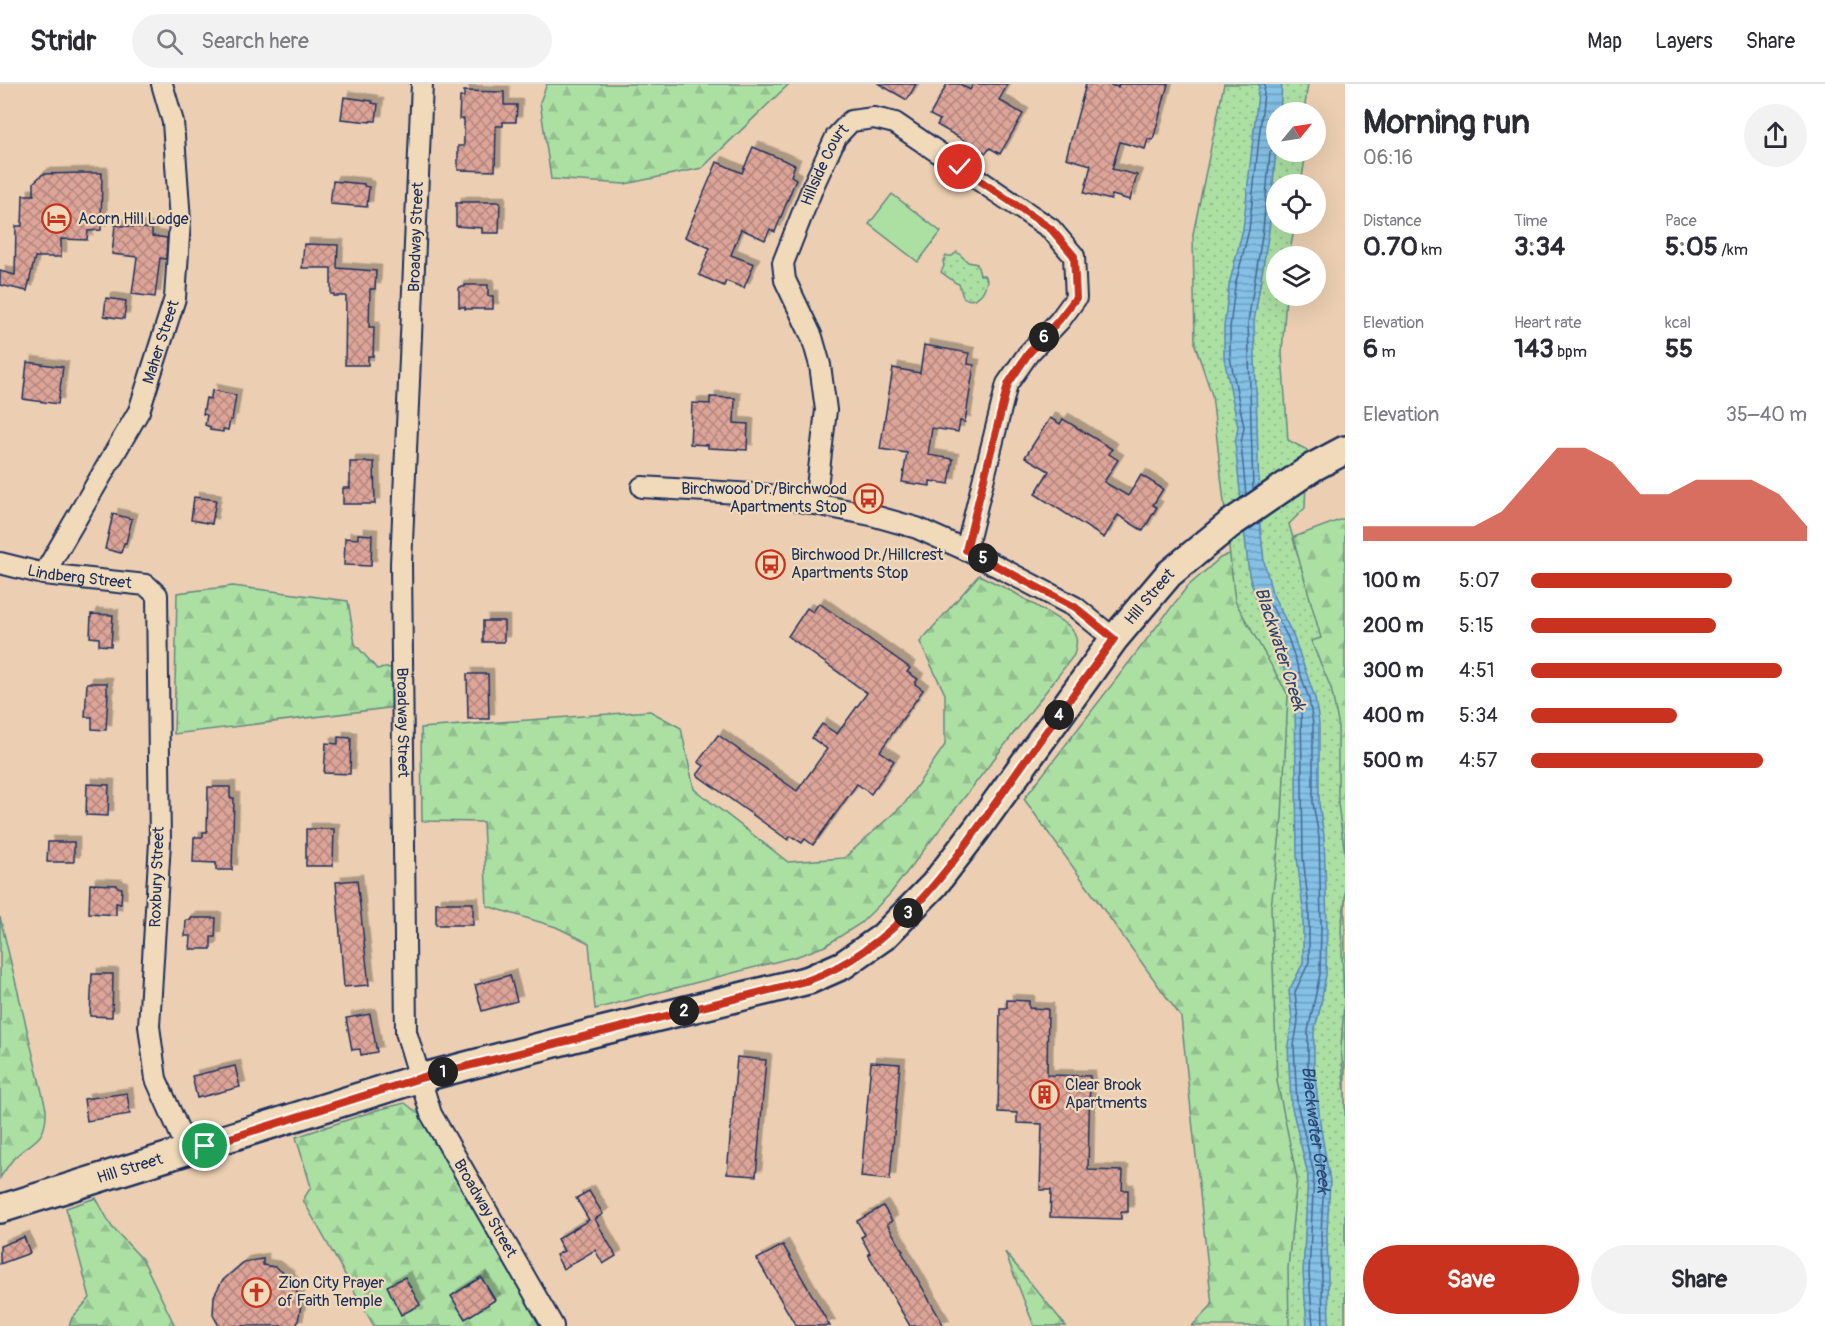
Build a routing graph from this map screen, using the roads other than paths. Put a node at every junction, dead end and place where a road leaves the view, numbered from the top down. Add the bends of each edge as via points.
1 (162, 84) edge
2 (422, 84) edge
3 (1345, 450) edge
4 (642, 487) dead end
5 (815, 504) junction
6 (966, 550) junction
7 (0, 563) edge
8 (44, 574) junction
9 (157, 595) joint
10 (1114, 639) junction
11 (420, 1078) junction
12 (188, 1151) junction
13 (0, 1209) edge
14 (553, 1326) edge

1 - 8 street, Maher Street via 173,122 180,221 175,298 139,411
2 - 11 street, Broadway Street via 402,564 406,1032
3 - 10 street, Hill Street via 1298,476 1230,524 1169,574
4 - 5 street via 770,495
5 - 6 street via 917,528
5 - 6 street, Hillside Court via 826,410 812,337 785,280 783,263 836,137 851,121 874,118 895,123 1051,229 1074,256 1076,298 1008,384
6 - 10 street via 1075,607
7 - 8 street, Lindberg Street
8 - 9 street, Lindberg Street via 146,585
9 - 12 street, Roxbury Street via 160,842 149,1026 156,1079
10 - 11 street, Hill Street via 934,885 883,937 850,960 826,974 799,982
11 - 12 street, Hill Street
11 - 14 street, Broadway Street via 431,1114
12 - 13 street, Hill Street

